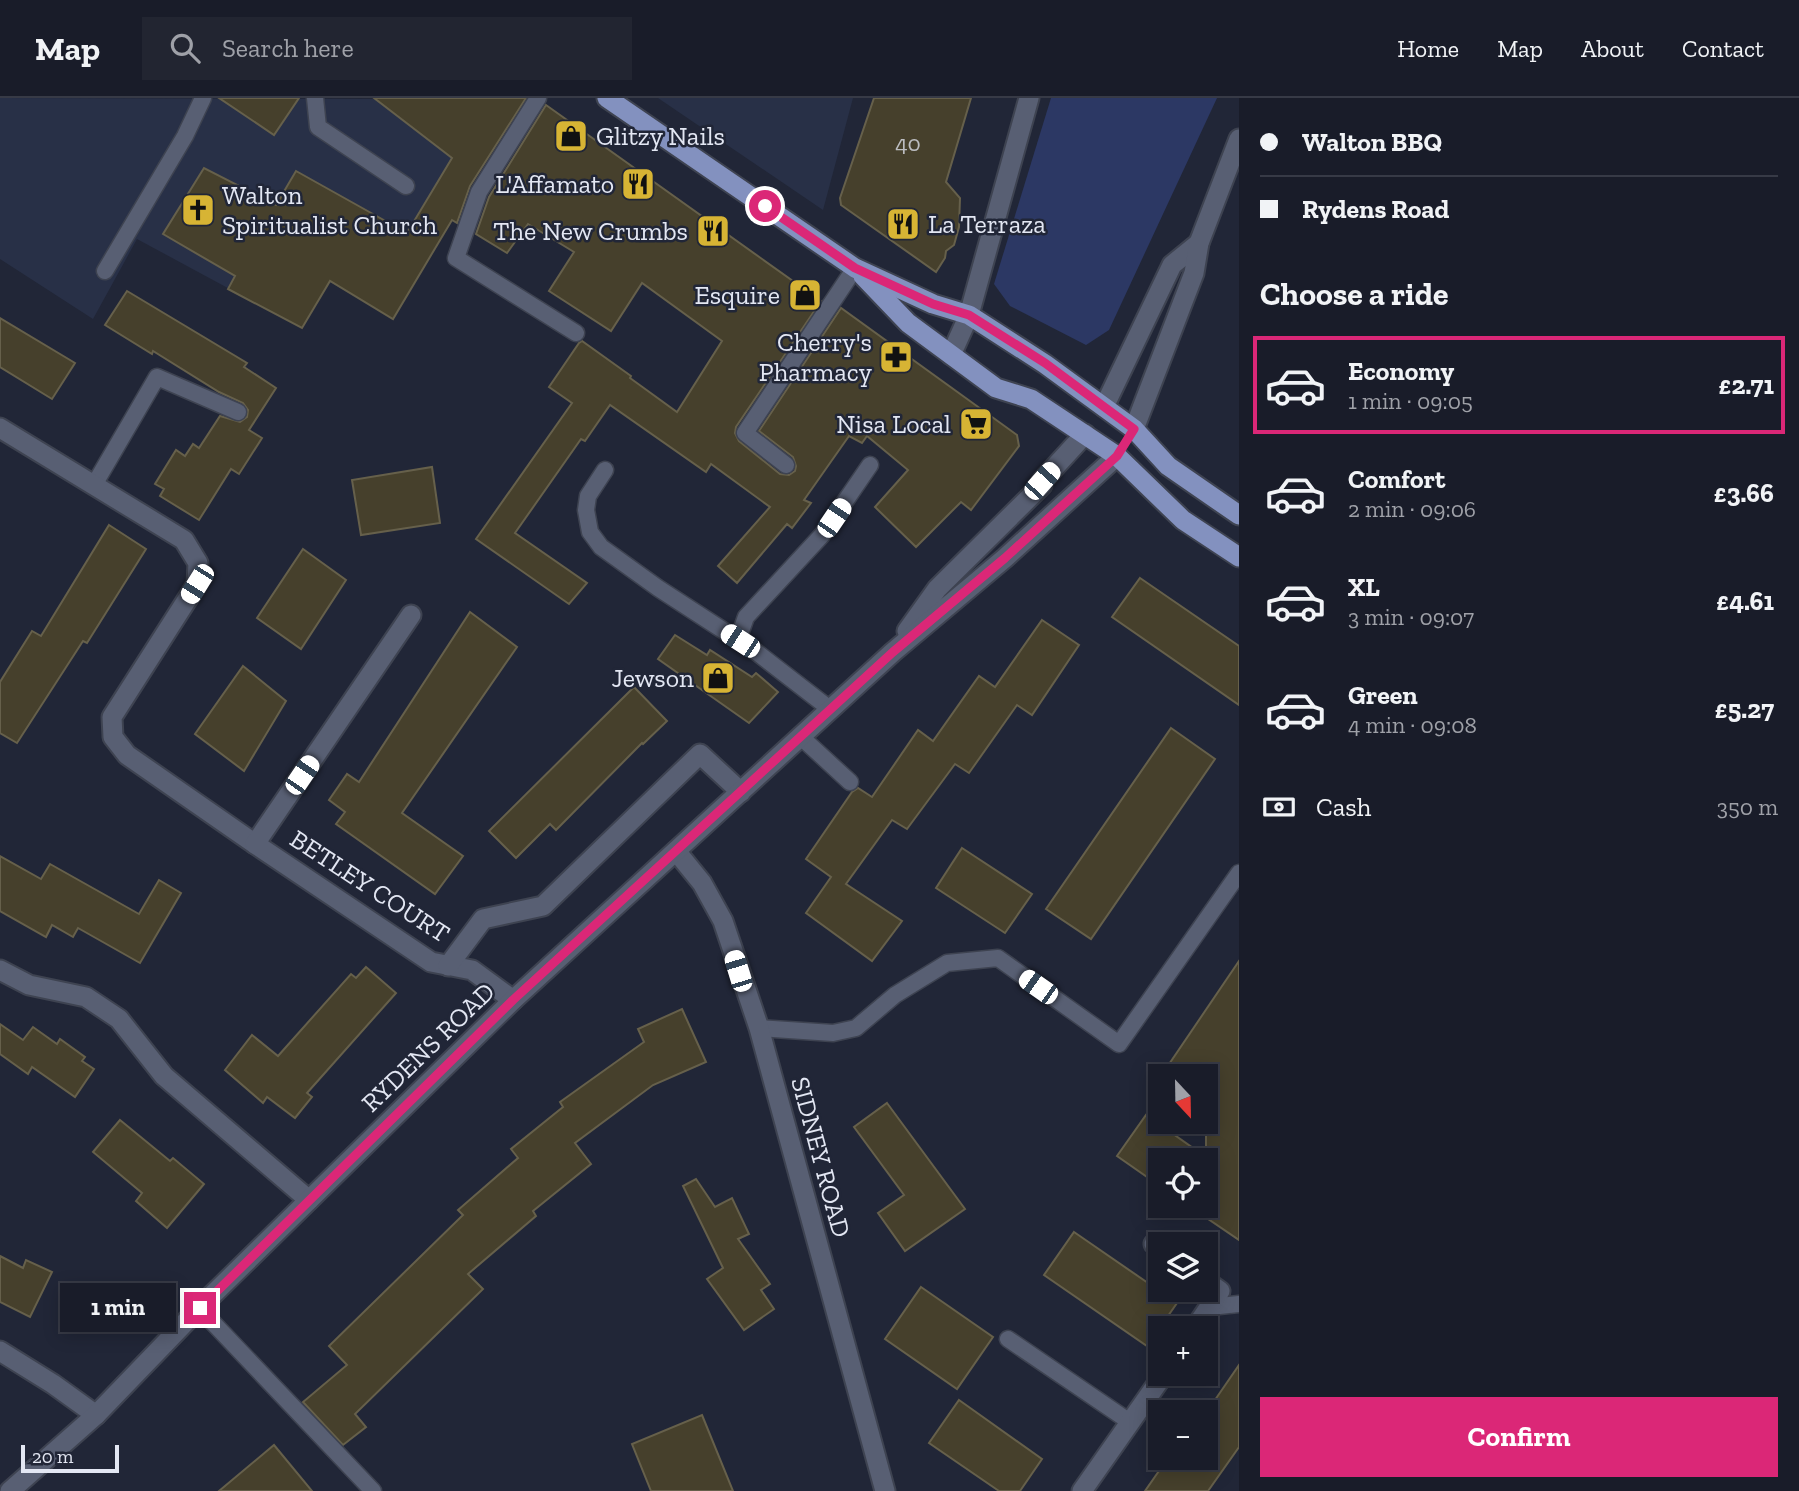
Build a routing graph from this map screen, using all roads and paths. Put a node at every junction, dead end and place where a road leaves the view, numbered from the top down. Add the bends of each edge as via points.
1 (203, 98) edge
2 (315, 98) edge
3 (538, 98) edge
4 (607, 98) edge
5 (1029, 98) edge
6 (1239, 139) edge
7 (406, 186) dead end
8 (1199, 243) junction
9 (855, 268) junction
10 (105, 271) dead end
11 (969, 315) junction
12 (576, 333) dead end
13 (951, 355) junction
14 (1104, 407) junction
15 (238, 412) dead end
16 (0, 428) edge
17 (1134, 429) junction
18 (1085, 434) junction
19 (1117, 456) junction
20 (786, 465) dead end
21 (870, 465) dead end
22 (605, 470) dead end
23 (93, 485) junction
24 (1239, 515) edge
25 (1239, 556) edge
26 (411, 615) dead end
27 (740, 641) junction
28 (893, 652) junction
29 (830, 709) junction
30 (801, 737) junction
31 (850, 782) dead end
32 (741, 792) junction
33 (256, 844) junction
34 (676, 851) junction
35 (1239, 873) edge
36 (448, 966) junction
37 (0, 970) edge
38 (513, 1000) junction
39 (759, 1028) junction
40 (309, 1200) junction
41 (1213, 1302) edge
42 (1239, 1304) edge
43 (1210, 1307) junction
44 (200, 1308) junction
45 (1204, 1316) edge
46 (1008, 1339) dead end
47 (0, 1351) edge
48 (1156, 1386) edge
49 (96, 1415) junction
50 (1130, 1422) junction
51 (10, 1491) edge
52 (373, 1491) edge
53 (885, 1491) edge
54 (1082, 1491) edge

1 - 10 lane via 186,136
2 - 7 lane via 318,127
3 - 12 lane via 479,192 456,258
4 - 9 main road
5 - 11 street
6 - 8 street
8 - 14 street via 1172,265
8 - 17 street via 1194,273
9 - 11 main road via 933,304
9 - 13 main road via 908,323
9 - 20 lane via 745,433
11 - 13 street
11 - 14 main road
13 - 18 main road via 996,388 1031,399
14 - 17 main road
14 - 18 main road
15 - 23 lane via 157,377
16 - 23 street
17 - 19 main road
17 - 24 main road via 1168,466
18 - 19 main road
18 - 28 street, RYDENS ROAD via 1042,485 937,589
19 - 25 main road via 1184,520
19 - 28 street, RYDENS ROAD
21 - 27 lane via 822,535 746,617
22 - 27 lane via 588,496 586,510 596,541
23 - 33 street via 184,540 198,563 197,584 112,717 113,737 127,755
26 - 33 street, BETLEY COURT
27 - 29 lane
28 - 29 street, RYDENS ROAD
29 - 30 street, RYDENS ROAD
30 - 31 lane
30 - 32 street, RYDENS ROAD
32 - 34 street, RYDENS ROAD
32 - 36 street via 700,754 543,906 484,919
33 - 36 street, BETLEY COURT via 431,962
34 - 38 street, RYDENS ROAD
34 - 39 street, SIDNEY ROAD via 702,883 723,921
35 - 39 lane via 1119,1044 998,958 947,963 895,995 856,1028 834,1033
36 - 38 street, BETLEY COURT via 472,970
37 - 40 street via 29,985 86,997 118,1019 164,1076
38 - 40 street, RYDENS ROAD
39 - 53 street, SIDNEY ROAD
40 - 44 street, RYDENS ROAD
41 - 43 street
42 - 43 lane
43 - 45 street
44 - 49 street, RYDENS ROAD
44 - 52 lane
46 - 50 lane
47 - 49 street
48 - 50 street
49 - 51 street, RYDENS ROAD
50 - 54 street

